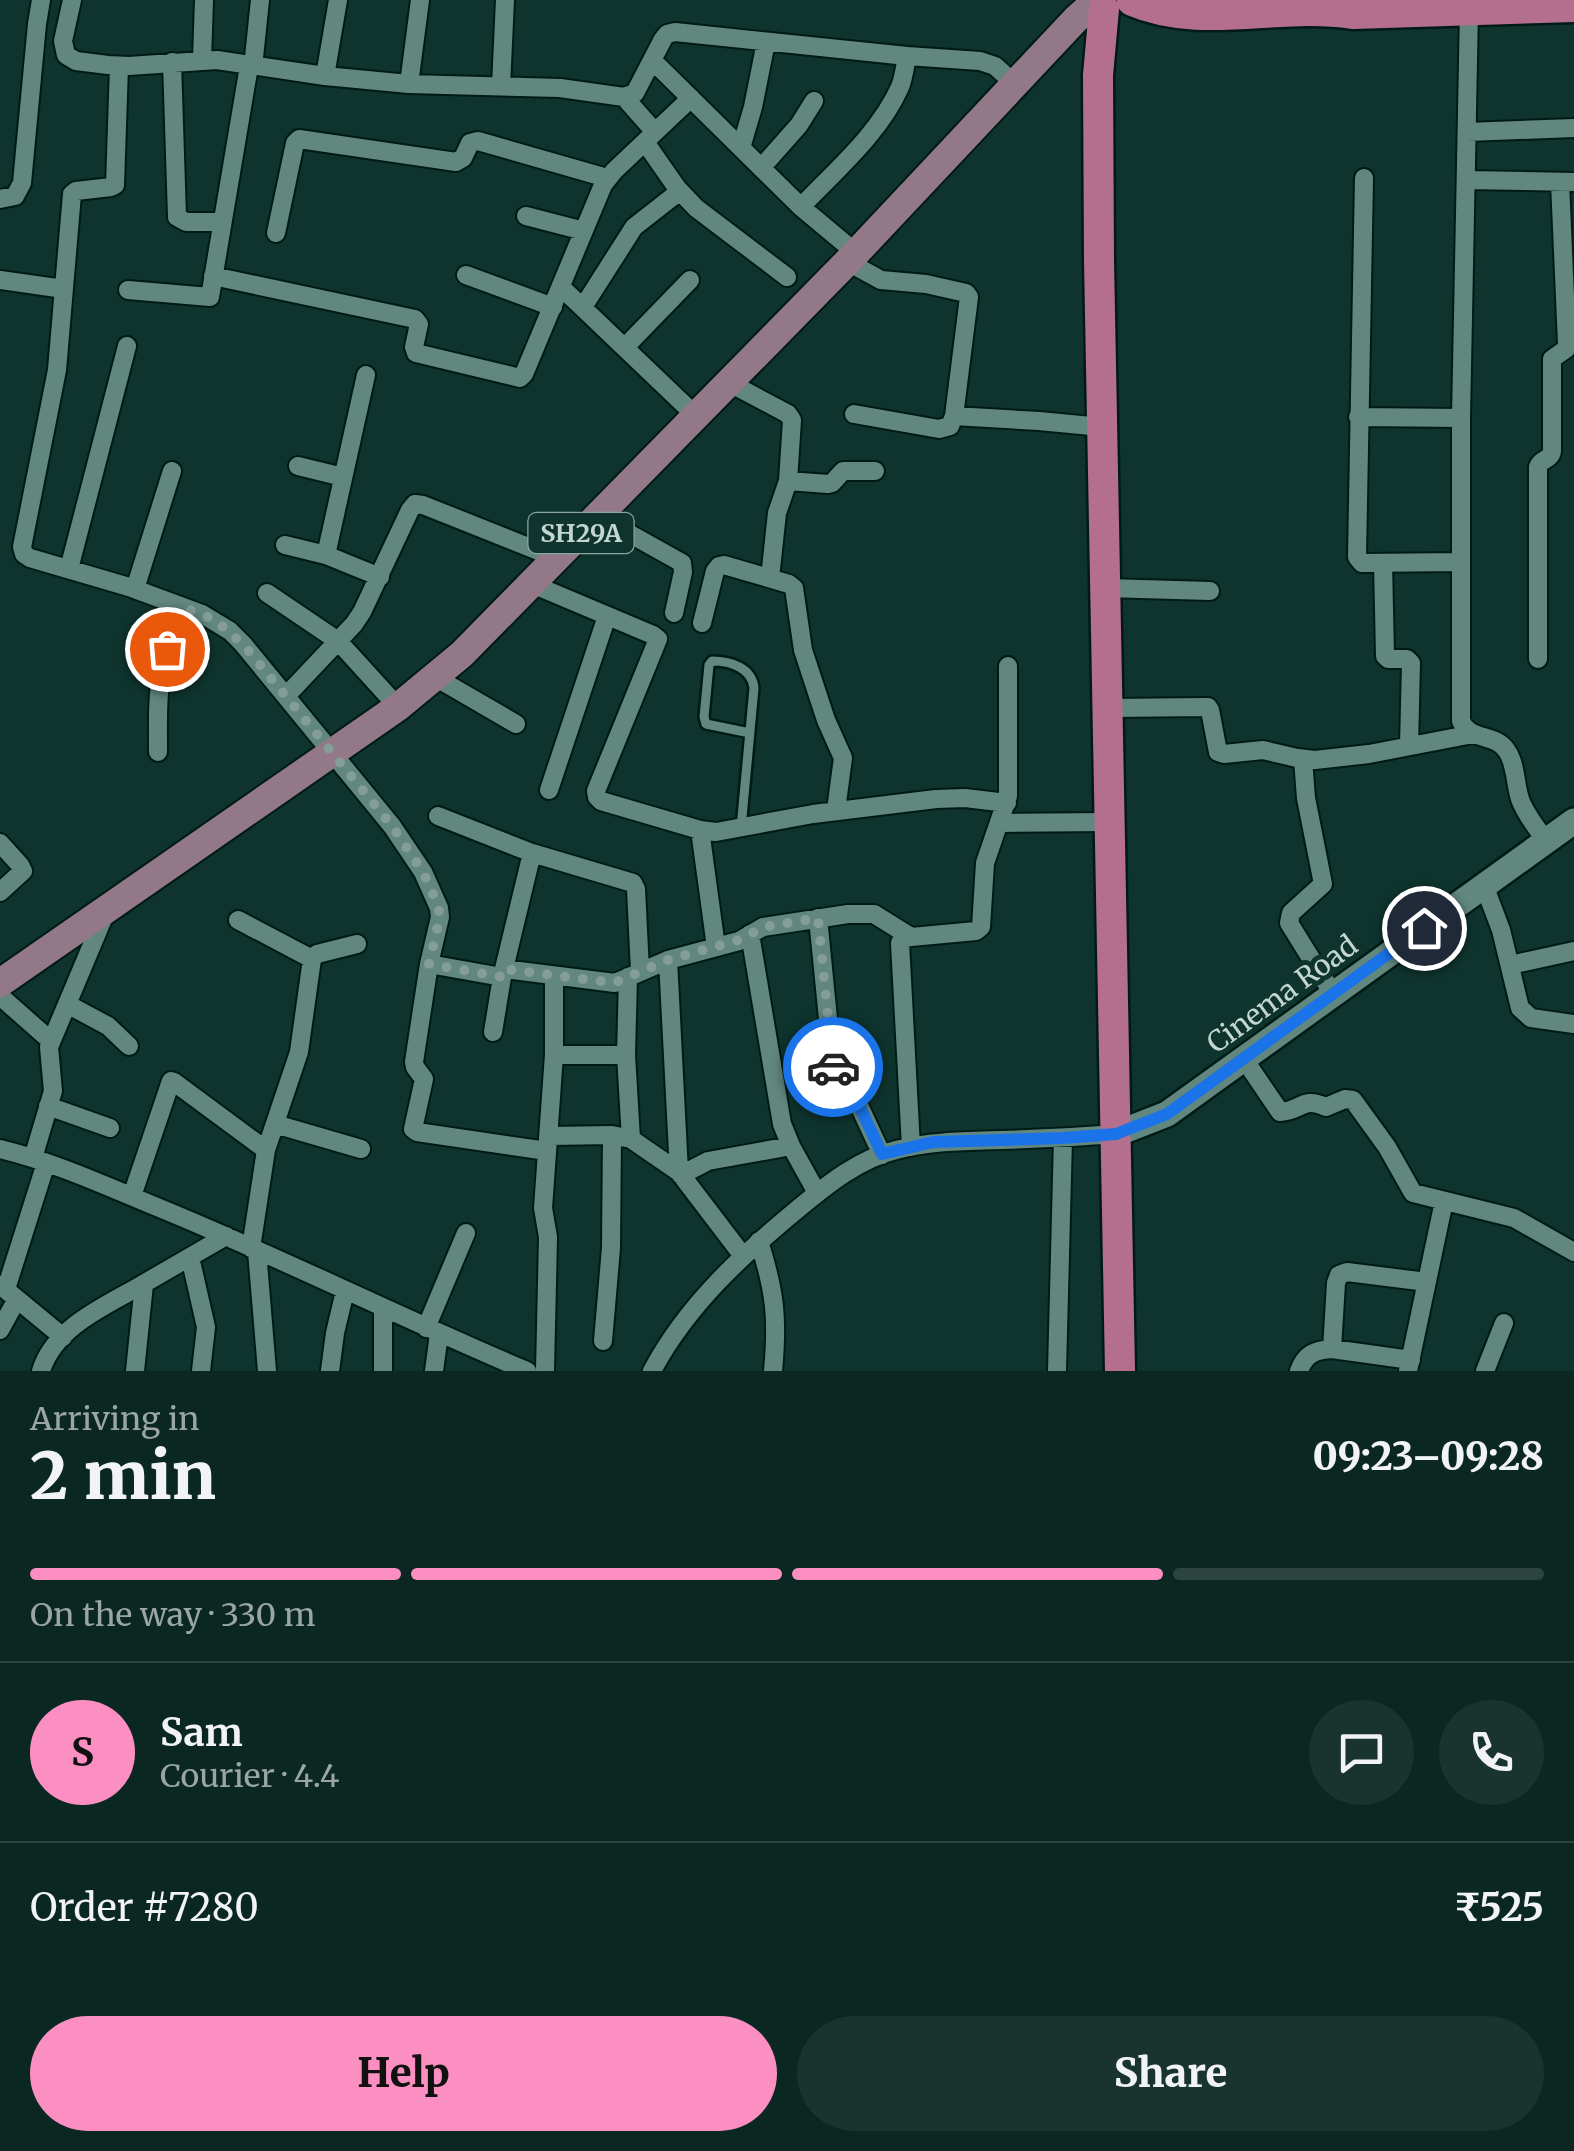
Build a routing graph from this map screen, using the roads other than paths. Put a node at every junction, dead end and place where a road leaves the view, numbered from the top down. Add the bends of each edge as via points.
1 (41, 0) edge
2 (72, 0) edge
3 (204, 0) edge
4 (260, 0) edge
5 (338, 0) edge
6 (420, 0) edge
7 (504, 0) edge
8 (1112, 4) edge
9 (1574, 7) edge
10 (1469, 10) junction
11 (766, 42) junction
12 (908, 56) junction
13 (202, 60) junction
14 (652, 60) junction
15 (172, 62) junction
16 (119, 66) junction
17 (251, 66) junction
18 (325, 76) junction
19 (410, 84) junction
20 (1016, 85) junction
21 (500, 86) junction
22 (624, 97) junction
23 (690, 98) junction
24 (814, 101) dead end
25 (1574, 128) edge
26 (1467, 132) junction
27 (650, 137) junction
28 (741, 148) junction
29 (761, 168) junction
30 (607, 178) junction
31 (1364, 178) dead end
32 (1466, 180) junction
33 (1567, 182) edge
34 (680, 191) junction
35 (0, 198) edge
36 (801, 207) junction
37 (526, 216) dead end
38 (222, 222) junction
39 (584, 231) junction
40 (276, 233) dead end
41 (852, 258) junction
42 (466, 275) dead end
43 (213, 276) junction
44 (787, 277) dead end
45 (0, 280) edge
46 (690, 280) dead end
47 (562, 288) junction
48 (64, 289) junction
49 (128, 290) dead end
50 (552, 307) junction
51 (582, 308) junction
52 (127, 346) dead end
53 (625, 347) junction
54 (366, 375) dead end
55 (728, 382) junction
56 (854, 414) dead end
57 (695, 416) junction
58 (954, 416) junction
59 (1358, 417) junction
60 (1461, 418) junction
61 (1102, 427) junction
62 (298, 466) dead end
63 (172, 471) dead end
64 (875, 471) dead end
65 (343, 477) junction
66 (788, 481) junction
67 (598, 516) junction
68 (284, 545) dead end
69 (326, 555) junction
70 (556, 558) junction
71 (1460, 562) junction
72 (1383, 563) junction
73 (69, 570) junction
74 (380, 577) junction
75 (770, 578) junction
76 (532, 584) junction
77 (1106, 588) junction
78 (135, 589) junction
79 (1210, 591) dead end
80 (267, 593) dead end
81 (182, 607) junction
82 (674, 612) dead end
83 (608, 616) junction
84 (702, 623) dead end
85 (338, 641) junction
86 (1538, 659) dead end
87 (1008, 666) dead end
88 (436, 677) junction
89 (286, 696) junction
90 (398, 707) junction
91 (1106, 708) junction
92 (516, 724) dead end
93 (750, 733) junction
94 (1473, 734) junction
95 (1409, 746) junction
96 (158, 752) dead end
97 (332, 754) junction
98 (1302, 760) junction
99 (549, 790) dead end
100 (1007, 803) junction
101 (836, 810) junction
102 (438, 816) dead end
103 (1574, 820) edge
104 (1108, 822) junction
105 (1000, 823) junction
106 (742, 828) junction
107 (700, 830) junction
108 (1546, 841) junction
109 (0, 844) edge
110 (532, 853) junction
111 (1484, 885) junction
112 (0, 892) edge
113 (106, 911) junction
114 (818, 918) junction
115 (238, 920) dead end
116 (750, 934) junction
117 (911, 936) junction
118 (357, 944) dead end
119 (716, 948) junction
120 (1574, 951) edge
121 (312, 959) junction
122 (668, 960) junction
123 (429, 964) junction
124 (1510, 964) junction
125 (503, 973) junction
126 (634, 974) junction
127 (554, 976) junction
128 (0, 983) edge
129 (1334, 994) junction
130 (0, 996) edge
131 (67, 1004) junction
132 (1574, 1024) edge
133 (494, 1032) dead end
134 (51, 1041) junction
135 (130, 1046) dead end
136 (554, 1055) junction
137 (626, 1055) junction
138 (1244, 1059) junction
139 (48, 1106) junction
140 (275, 1124) junction
141 (110, 1128) dead end
142 (1116, 1134) junction
143 (612, 1135) junction
144 (1063, 1138) junction
145 (631, 1140) junction
146 (549, 1144) junction
147 (791, 1146) junction
148 (911, 1147) junction
149 (0, 1149) edge
150 (361, 1149) dead end
151 (266, 1150) junction
152 (882, 1154) junction
153 (40, 1161) junction
154 (680, 1174) junction
155 (817, 1194) junction
156 (132, 1196) junction
157 (1444, 1201) junction
158 (466, 1233) dead end
159 (226, 1236) junction
160 (759, 1241) junction
161 (254, 1250) junction
162 (1574, 1252) edge
163 (743, 1256) junction
164 (190, 1257) junction
165 (1427, 1282) junction
166 (144, 1284) junction
167 (8, 1291) edge
168 (344, 1291) junction
169 (382, 1308) junction
170 (1504, 1323) dead end
171 (0, 1330) edge
172 (432, 1331) junction
173 (62, 1337) junction
174 (604, 1341) dead end
175 (1332, 1349) junction
176 (1409, 1365) edge
177 (509, 1367) edge
178 (42, 1371) edge
179 (135, 1371) edge
180 (201, 1371) edge
181 (266, 1371) edge
182 (330, 1371) edge
183 (383, 1371) edge
184 (434, 1371) edge
185 (528, 1371) edge
186 (545, 1371) edge
187 (652, 1371) edge
188 (773, 1371) edge
189 (1058, 1371) edge
190 (1120, 1371) edge
191 (1298, 1371) edge
192 (1486, 1371) edge

1 - 35 street via 22,183 15,196
2 - 16 street via 66,55
3 - 13 street
4 - 17 street
5 - 18 street
6 - 19 street
7 - 21 street
8 - 10 highway via 1186,15
8 - 20 main road, SH29A
8 - 61 highway via 1098,75
9 - 10 highway
10 - 26 street
11 - 12 street
11 - 14 street via 675,32 665,36
11 - 28 street
12 - 20 street via 985,62
12 - 36 street via 880,121
13 - 15 street
13 - 17 street
14 - 22 street via 635,92
14 - 23 street
15 - 16 street
15 - 38 street via 178,218
16 - 48 street via 115,184 72,194
17 - 18 street
17 - 38 street
18 - 19 street
19 - 21 street
20 - 41 main road, SH29A
21 - 22 street
22 - 27 street
23 - 27 street
23 - 28 street
24 - 29 street
25 - 26 street
26 - 32 street
27 - 30 street
27 - 34 street
28 - 29 street
29 - 36 street
30 - 39 street
30 - 40 street via 478,141 456,162 298,139
31 - 59 street
32 - 33 street
32 - 60 street
33 - 86 street via 1567,344 1552,360 1552,451 1538,467
34 - 44 street
34 - 51 street via 634,227
36 - 41 street
37 - 39 street
38 - 43 street
39 - 47 street
41 - 55 main road, SH29A
41 - 58 street via 882,280 969,295
42 - 50 street
43 - 49 street via 208,298
43 - 50 street via 414,319 416,353 518,378
45 - 48 street
46 - 53 street
47 - 50 street
47 - 51 street
48 - 73 street via 55,384 22,548 30,558
51 - 53 street
52 - 73 street
53 - 57 street
54 - 65 street
55 - 57 main road, SH29A
55 - 66 street via 790,416
56 - 58 street via 940,429
57 - 67 main road, SH29A
58 - 61 street
59 - 60 street
59 - 72 street via 1357,557
60 - 71 street
61 - 77 highway
62 - 65 street
63 - 78 street
64 - 66 street via 843,470 825,485
65 - 69 street
66 - 75 street
67 - 70 main road, SH29A
67 - 82 street via 682,563
68 - 69 street
69 - 74 street
70 - 74 street via 419,504 412,506
70 - 76 main road, SH29A
71 - 72 street
71 - 94 street via 1460,722
72 - 95 street via 1385,656 1410,664
73 - 78 street
74 - 85 street
75 - 84 street via 718,566
75 - 101 street via 795,591 803,650 842,754
76 - 83 street
76 - 88 main road, SH29A
77 - 79 street
77 - 91 highway
78 - 81 street
80 - 85 street
81 - 89 street via 230,631
81 - 96 street via 162,673
83 - 99 street
83 - 107 street via 658,641 597,797
85 - 89 street
85 - 90 street
87 - 100 street
88 - 90 main road, SH29A
88 - 92 street
89 - 97 street
90 - 97 main road, SH29A
91 - 98 street via 1208,706 1218,752 1263,750
91 - 104 highway
93 - 93 lane via 751,676 712,661 706,724
93 - 106 lane
94 - 95 street
94 - 108 street via 1508,752 1520,801
95 - 98 street
97 - 113 main road, SH29A
97 - 123 street via 427,880 440,916
98 - 129 street via 1323,881 1289,923
100 - 101 street via 949,798
100 - 105 street
101 - 106 street
102 - 110 street
103 - 108 street, Cinema Road
104 - 105 street
104 - 142 highway
105 - 117 street via 985,863 980,928
106 - 107 street
107 - 119 street
108 - 111 street, Cinema Road
109 - 112 street via 23,871
110 - 125 street
110 - 126 street via 633,884
111 - 124 street
111 - 129 street, Cinema Road
113 - 128 main road, SH29A
113 - 131 street
114 - 116 street
114 - 117 street via 874,914
114 - 152 street via 833,1069 848,1082
115 - 121 street
116 - 119 street
116 - 147 street via 778,1109
117 - 148 street via 900,948
118 - 121 street
119 - 122 street
120 - 124 street
121 - 140 street via 299,1052
122 - 126 street
122 - 154 street
123 - 125 street
123 - 146 street via 414,1062 424,1079 413,1128
124 - 132 street via 1525,1014
125 - 127 street
125 - 133 street
126 - 127 street via 609,983
126 - 137 street
127 - 136 street
129 - 138 street, Cinema Road
130 - 134 street
131 - 134 street
131 - 135 street
134 - 139 street
136 - 137 street
136 - 146 street
137 - 145 street
138 - 142 street, Cinema Road via 1167,1114
138 - 157 street via 1280,1112 1351,1098 1413,1194
139 - 141 street
139 - 153 street
140 - 150 street
140 - 151 street
142 - 144 street
142 - 190 highway
143 - 145 street
143 - 146 street
143 - 174 street
144 - 148 street
144 - 189 street
145 - 154 street
146 - 186 street
147 - 154 street via 708,1161
147 - 155 street
148 - 152 street
149 - 153 street
151 - 156 street via 170,1081
151 - 161 street
152 - 155 street
153 - 156 street
153 - 167 street
154 - 163 street
155 - 160 street
156 - 159 street
157 - 162 street via 1514,1218
157 - 165 street
158 - 172 street
159 - 161 street
159 - 164 street
160 - 163 street
160 - 188 street via 777,1320
161 - 168 street
161 - 181 street
163 - 187 street via 668,1340
164 - 166 street
164 - 180 street via 206,1328
165 - 175 street via 1339,1275
165 - 176 street
166 - 173 street
166 - 179 street
167 - 171 street
167 - 173 street
168 - 169 street
168 - 182 street
169 - 172 street
169 - 183 street
170 - 192 street
172 - 177 street
172 - 184 street
173 - 178 street
175 - 176 street
175 - 191 street via 1310,1354
177 - 185 street

